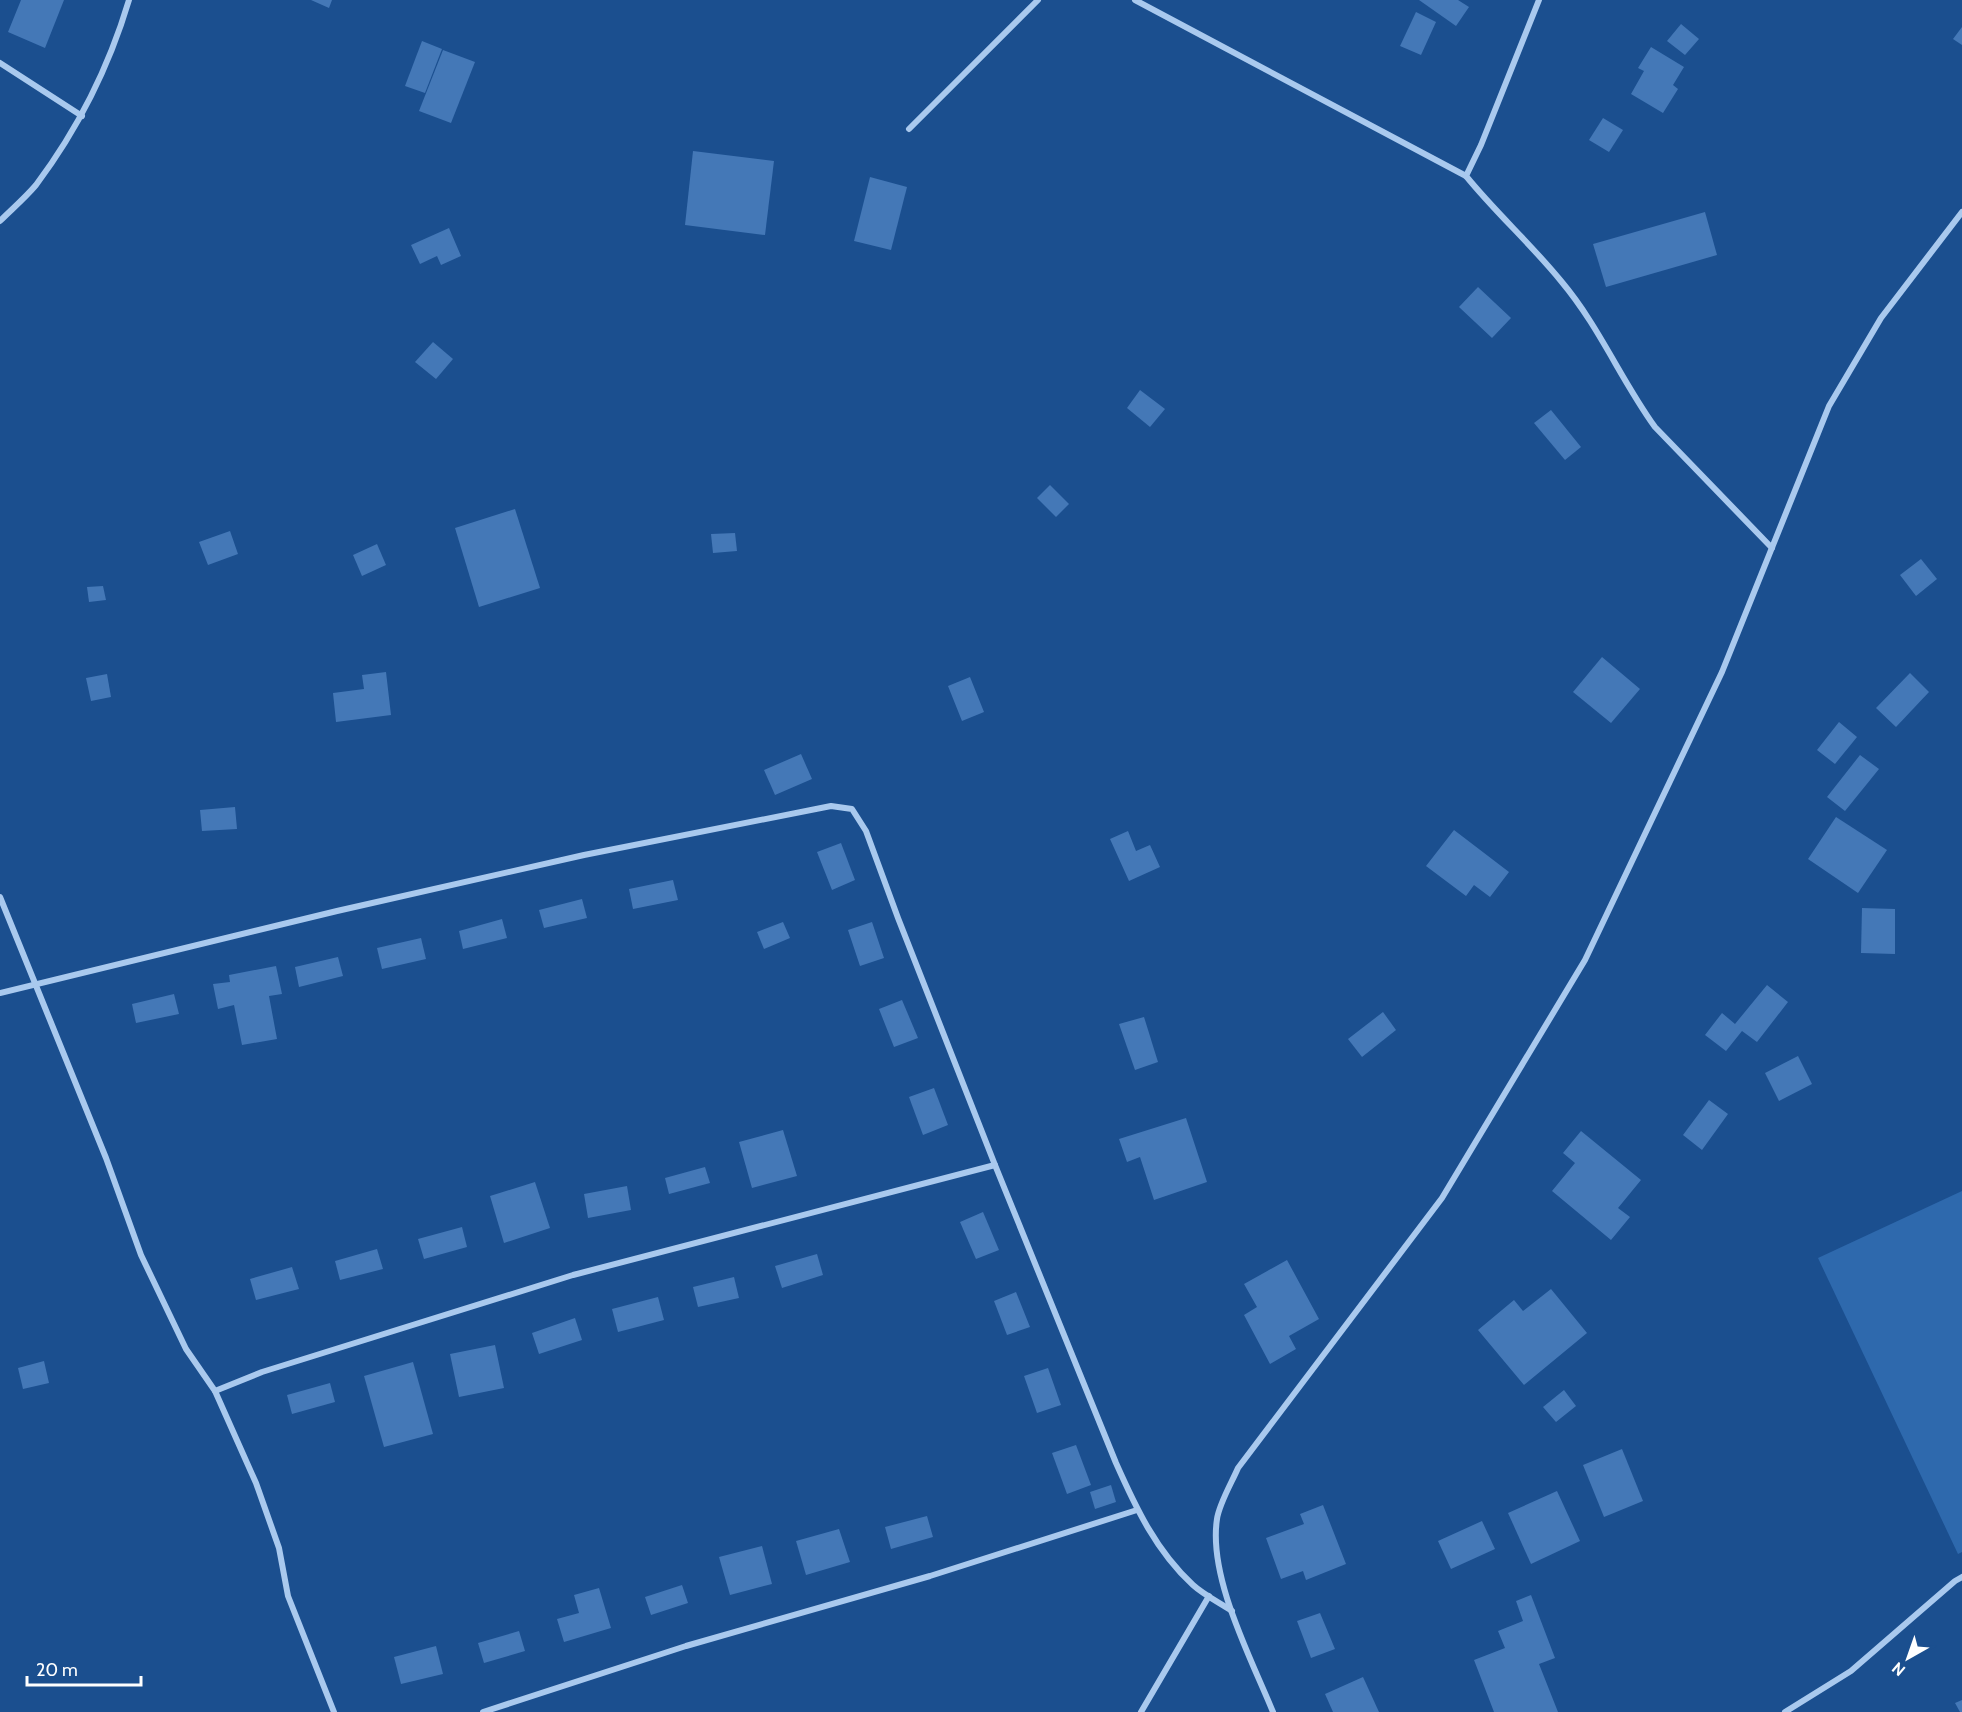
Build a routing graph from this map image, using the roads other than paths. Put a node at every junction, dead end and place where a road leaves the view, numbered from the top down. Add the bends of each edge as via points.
1 (129, 0) edge
2 (1038, 0) edge
3 (1135, 0) edge
4 (1539, 0) edge
5 (0, 63) edge
6 (82, 116) junction
7 (909, 129) dead end
8 (1466, 176) junction
9 (1962, 212) edge
10 (0, 221) edge
11 (1772, 548) junction
12 (0, 897) edge
13 (35, 984) junction
14 (0, 993) edge
15 (995, 1165) junction
16 (216, 1391) junction
17 (1137, 1510) junction
18 (1962, 1577) edge
19 (1209, 1596) junction
20 (1232, 1611) junction
21 (334, 1712) edge
22 (483, 1712) edge
23 (1141, 1712) edge
24 (1273, 1712) edge
25 (1785, 1712) edge

1 - 6 street via 118,38
2 - 7 street
3 - 8 street
4 - 8 street
5 - 6 street
6 - 10 street via 35,186
8 - 11 street via 1562,281 1614,357 1655,427
9 - 11 street via 1881,318 1829,406
11 - 20 street via 1722,672 1585,960 1442,1198 1238,1468 1217,1518 1216,1557
12 - 13 street
13 - 14 street
13 - 15 street via 584,855 831,806 852,809 866,831
13 - 16 street via 141,1255 186,1349
15 - 16 street via 573,1275 262,1372
15 - 17 street
16 - 21 street via 260,1494 279,1548 288,1596
17 - 19 street via 1157,1544 1194,1586
17 - 22 street via 930,1576 686,1646
18 - 25 street via 1851,1671
19 - 20 street
19 - 23 street
20 - 24 street

